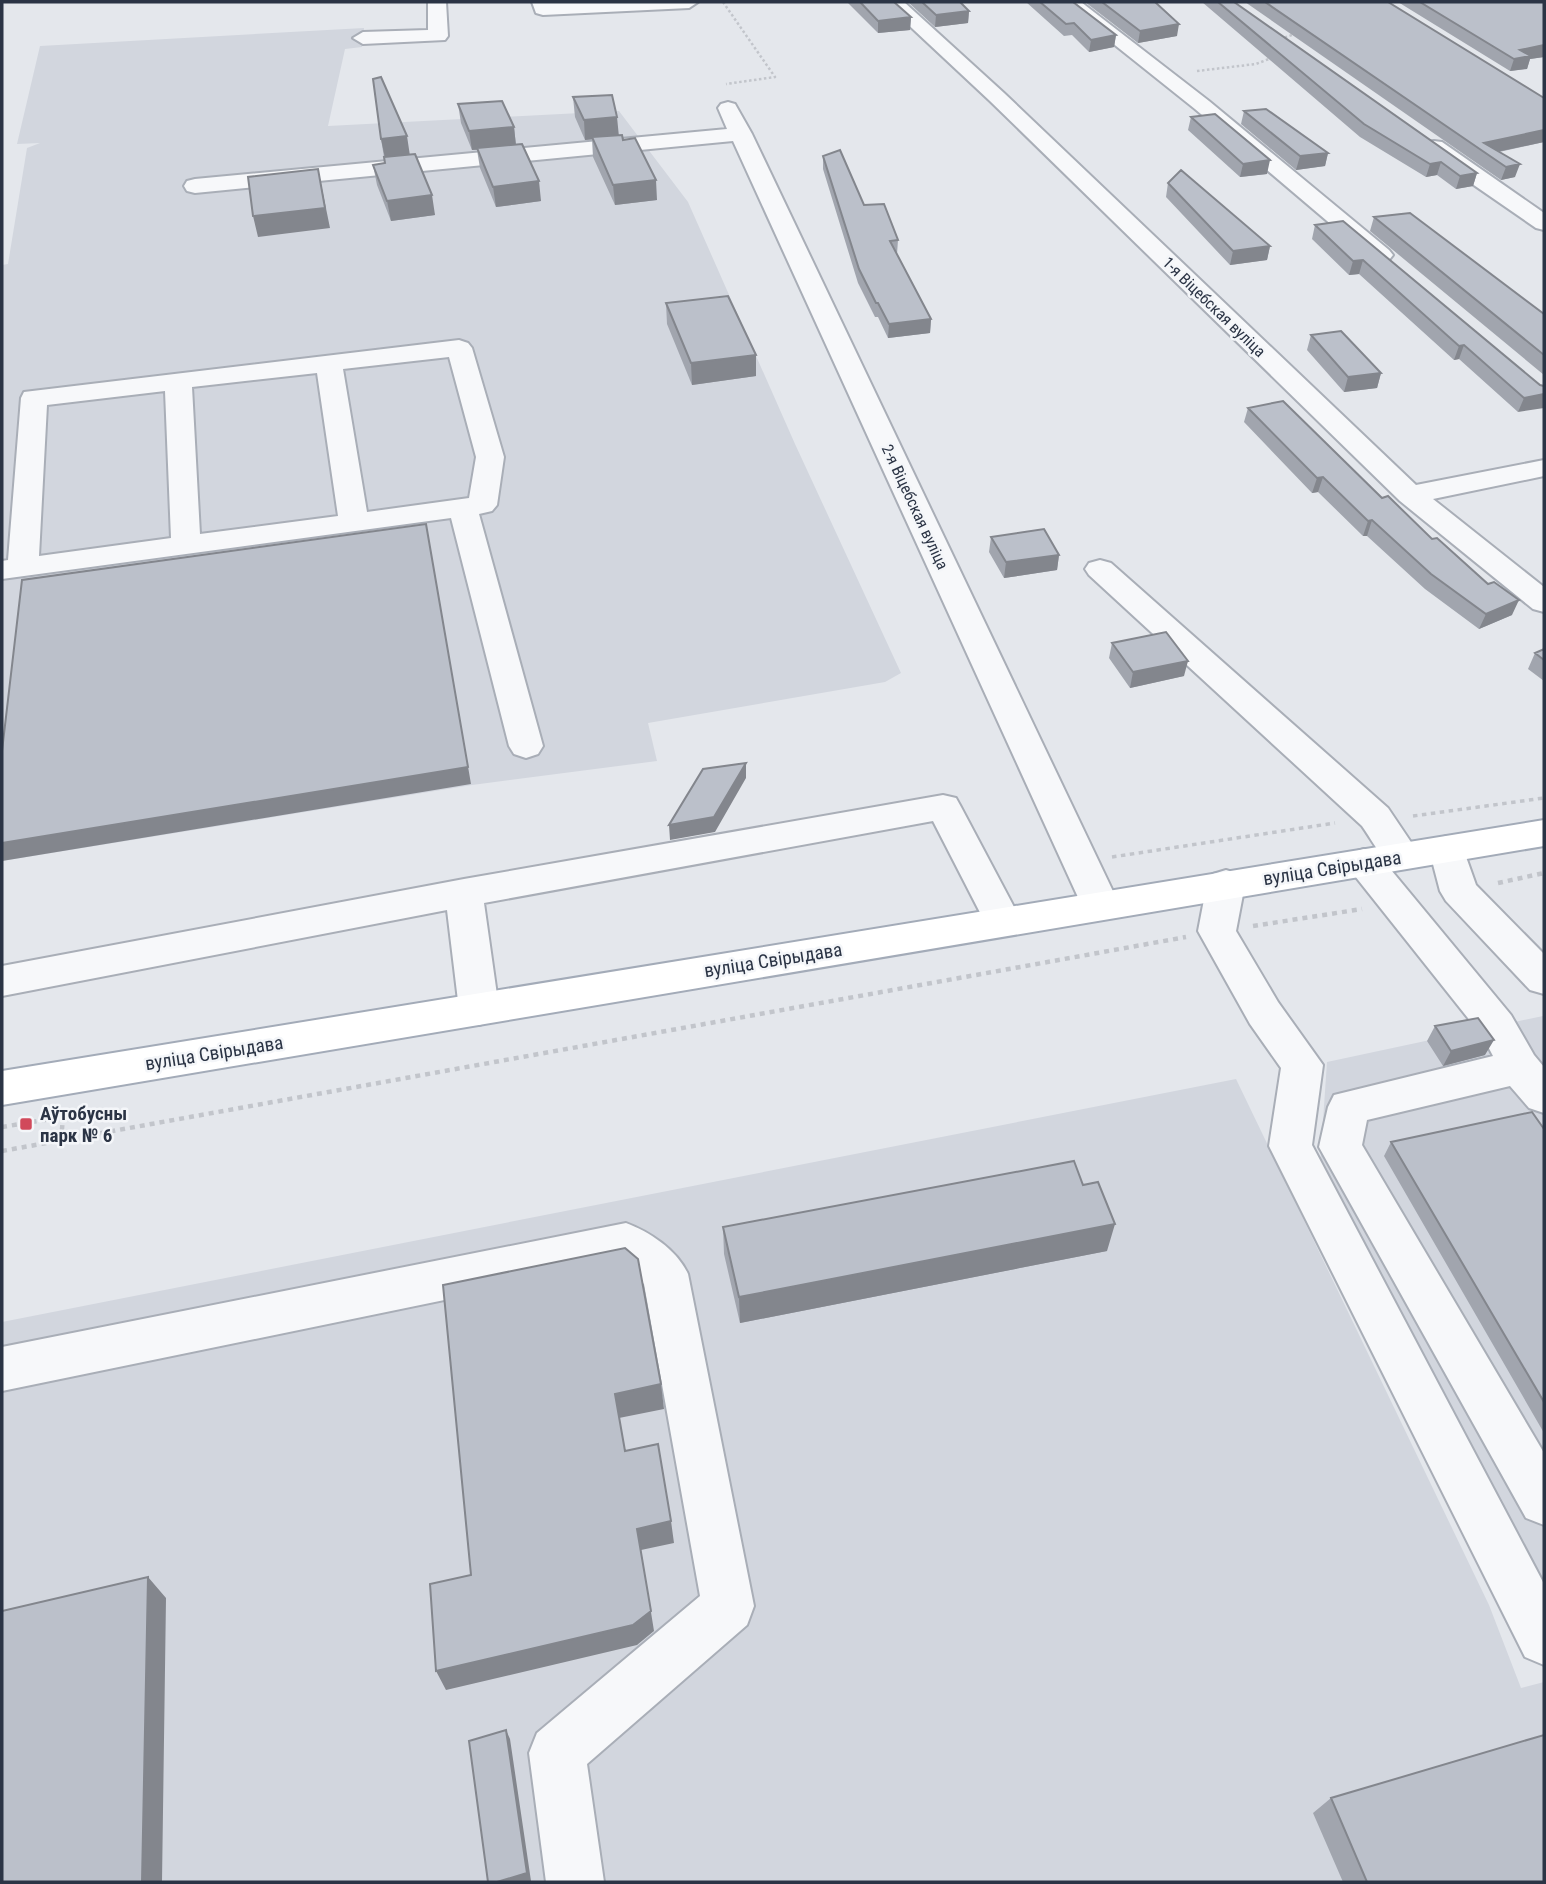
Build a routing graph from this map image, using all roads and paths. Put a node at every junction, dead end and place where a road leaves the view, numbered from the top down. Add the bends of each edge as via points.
1 (437, 2) edge
2 (541, 2) edge
3 (689, 2) edge
4 (723, 2) edge
5 (893, 2) edge
6 (1070, 2) edge
7 (1301, 32) edge
8 (363, 38) dead end
9 (1283, 45) edge
10 (1275, 56) edge
11 (1164, 75) junction
12 (728, 108) joint
13 (1413, 133) edge
14 (741, 134) junction
15 (195, 186) dead end
16 (1544, 223) edge
17 (1394, 266) edge
18 (329, 363) junction
19 (177, 381) junction
20 (1544, 468) edge
21 (1410, 495) junction
22 (463, 508) junction
23 (354, 523) junction
24 (186, 545) junction
25 (12, 569) edge
26 (1100, 569) dead end
27 (1544, 602) edge
28 (526, 746) dead end
29 (1544, 798) edge
30 (1375, 817) junction
31 (1544, 833) edge
32 (1447, 849) junction
33 (1403, 857) junction
34 (1081, 862) junction
35 (1364, 862) junction
36 (1544, 873) edge
37 (1226, 884) junction
38 (1459, 891) junction
39 (464, 893) junction
40 (1395, 902) junction
41 (1101, 906) junction
42 (1003, 922) junction
43 (1217, 931) junction
44 (1544, 979) edge
45 (2, 981) edge
46 (479, 1009) junction
47 (1532, 1082) edge
48 (2, 1088) edge
49 (2, 1128) edge
50 (61, 1140) junction
51 (2, 1151) edge
52 (2, 1369) edge
53 (1544, 1500) edge
54 (1544, 1638) edge
55 (575, 1882) edge

1 - 8 street via 438,36
2 - 3 street via 543,9
4 - 12 path via 775,77 719,85
5 - 21 street, 1-я Віцебская вуліца
6 - 11 street
7 - 9 path via 1280,38
10 - 11 path via 1256,64
11 - 17 street
12 - 14 street, 2-я Віцебская вуліца
13 - 16 street
14 - 15 street
14 - 34 street, 2-я Віцебская вуліца
18 - 19 street
18 - 22 street via 459,348 490,457 482,505
18 - 23 street
19 - 24 street
19 - 25 street via 34,398
20 - 21 street
21 - 27 street, 1-я Віцебская вуліца
22 - 23 street
22 - 28 street
23 - 24 street
24 - 25 street
26 - 30 street
29 - 30 path via 1430,816
30 - 33 street
30 - 34 path
31 - 32 main road, вуліца Свірыдава
32 - 33 main road, вуліца Свірыдава
32 - 38 street
33 - 35 main road, вуліца Свірыдава
34 - 41 street, 2-я Віцебская вуліца
35 - 37 main road, вуліца Свірыдава
35 - 40 street
36 - 38 path
37 - 41 main road, вуліца Свірыдава
37 - 43 street
38 - 44 street
39 - 42 street via 943,807
39 - 45 street
39 - 46 street
40 - 43 path
40 - 47 street via 1497,1026
41 - 42 main road, вуліца Свірыдава
42 - 46 main road, вуліца Свірыдава
43 - 50 path
43 - 54 street via 1264,1013 1302,1065 1290,1146
46 - 48 main road, вуліца Свірыдава
47 - 53 street via 1349,1107 1340,1147
49 - 50 path via 63,1117
50 - 51 path
52 - 55 street via 626,1243 665,1274 728,1606 556,1753

